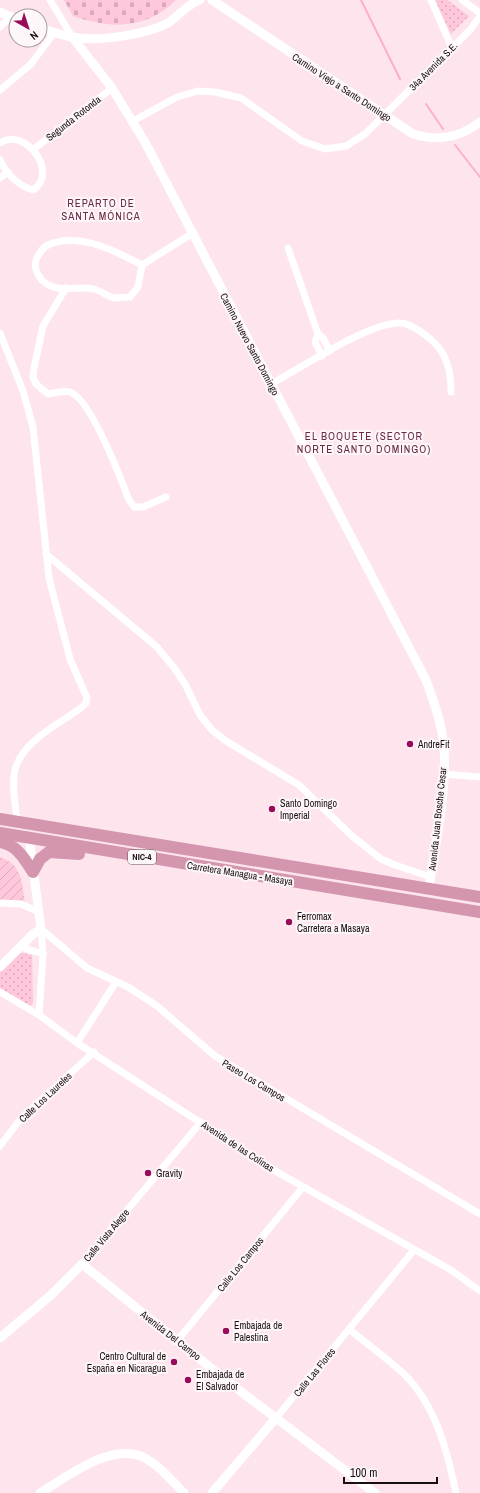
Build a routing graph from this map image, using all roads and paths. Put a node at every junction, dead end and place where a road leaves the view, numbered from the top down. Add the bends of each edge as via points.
1 (50, 0) edge
2 (200, 0) edge
3 (212, 0) edge
4 (431, 0) edge
5 (462, 0) edge
6 (480, 13) edge
7 (480, 16) edge
8 (48, 30) edge
9 (54, 32) junction
10 (73, 38) junction
11 (452, 48) junction
12 (112, 88) junction
13 (0, 90) edge
14 (384, 115) junction
15 (133, 121) junction
16 (480, 123) edge
17 (0, 143) edge
18 (34, 149) junction
19 (0, 160) edge
20 (8, 172) junction
21 (0, 178) edge
22 (193, 233) junction
23 (288, 248) dead end
24 (142, 265) junction
25 (66, 288) junction
26 (0, 333) edge
27 (318, 334) junction
28 (330, 351) junction
29 (322, 356) junction
30 (271, 384) junction
31 (451, 392) dead end
32 (166, 497) dead end
33 (46, 554) junction
34 (415, 658) joint
35 (444, 774) junction
36 (480, 777) edge
37 (0, 819) edge
38 (17, 822) junction
39 (0, 824) edge
40 (0, 833) edge
41 (29, 837) junction
42 (137, 840) junction
43 (0, 842) edge
44 (146, 858) junction
45 (32, 872) junction
46 (430, 883) junction
47 (480, 897) edge
48 (0, 903) edge
49 (38, 912) junction
50 (480, 912) edge
51 (41, 929) junction
52 (22, 947) junction
53 (43, 954) junction
54 (0, 967) edge
55 (116, 982) junction
56 (0, 992) edge
57 (39, 1015) junction
58 (77, 1042) junction
59 (94, 1052) junction
60 (201, 1122) junction
61 (0, 1146) edge
62 (303, 1187) junction
63 (480, 1214) edge
64 (414, 1250) junction
65 (82, 1264) junction
66 (480, 1291) edge
67 (349, 1329) junction
68 (0, 1338) edge
69 (177, 1341) junction
70 (276, 1418) junction
71 (40, 1493) edge
72 (184, 1493) edge
73 (212, 1493) edge
74 (375, 1493) edge
75 (456, 1493) edge

1 - 10 street
2 - 10 street via 169,22 149,31 120,36
3 - 14 street, Camino Viejo a Santo Domingo
4 - 11 street
5 - 6 street
7 - 11 street, 34a Avenida S.E.
8 - 9 street
9 - 10 street
9 - 13 street via 31,64
10 - 12 street, Camino Nuevo Santo Domingo
11 - 14 street, 34a Avenida S.E.
12 - 15 street, Camino Nuevo Santo Domingo
12 - 18 street, Segunda Rotonda
14 - 15 street, 34a Avenida S.E. via 365,134 346,146 325,149 302,141 241,98 215,92 198,91 177,97
14 - 16 street, Camino Viejo a Santo Domingo via 413,134 433,138 457,136
15 - 22 street, Camino Nuevo Santo Domingo
17 - 18 street via 12,139
18 - 20 street via 41,162 42,177 39,186 33,190 26,188
19 - 20 street
20 - 21 street
22 - 24 street
22 - 30 street, Camino Nuevo Santo Domingo
23 - 27 street
24 - 25 street via 138,287 130,297 114,298 94,289
24 - 25 street via 115,250 90,243 64,241 44,247 35,259 34,268 39,278 58,289
25 - 32 street via 43,326 34,368 33,377 36,384 48,394 70,392 76,396 97,424 134,507 143,507
26 - 33 street via 24,391 33,427
27 - 28 street
27 - 29 street via 315,342
28 - 29 street
28 - 31 street via 386,323 402,323 423,332 435,342 451,374
29 - 30 street
30 - 34 street, Camino Nuevo Santo Domingo
33 - 38 street via 60,626 70,659 87,698 81,708 24,751 15,769
33 - 46 street via 157,647 185,684 200,715 212,730 299,785 352,836 381,859
34 - 35 street, Avenida Juan Bosche Cesar via 440,720
35 - 36 street
35 - 46 street, Avenida Juan Bosche Cesar
37 - 38 highway, Carretera Managua - Masaya / NIC-4
38 - 42 highway, Carretera Managua - Masaya / NIC-4
39 - 41 highway via 21,827
40 - 41 highway, Carretera Managua - Masaya / NIC-4
41 - 42 highway via 32,833 38,832 119,842
41 - 44 highway, Carretera Managua - Masaya / NIC-4
41 - 45 street
42 - 46 highway, Carretera Managua - Masaya / NIC-4
43 - 45 highway via 9,844 18,851
44 - 45 highway via 125,860 49,852 40,859
44 - 50 highway, Carretera Managua - Masaya / NIC-4
45 - 49 street
46 - 47 highway, Carretera Managua - Masaya / NIC-4
48 - 49 street via 21,904
49 - 51 street
51 - 52 street
51 - 53 street
51 - 55 street, Paseo Los Campos via 87,968
52 - 53 street
52 - 54 street
53 - 57 street
55 - 58 street
55 - 63 street, Paseo Los Campos via 157,1006 215,1056
56 - 57 street, Avenida de las Colinas
57 - 58 street, Avenida de las Colinas
58 - 59 street, Avenida de las Colinas
59 - 60 street, Avenida de las Colinas
59 - 61 street, Calle Los Laureles via 22,1117
60 - 62 street, Avenida de las Colinas
60 - 65 street, Calle Vista Alegre
62 - 64 street, Avenida de las Colinas
62 - 69 street, Calle Los Campos
64 - 66 street, Avenida de las Colinas via 451,1270
64 - 67 street, Calle Las Flores
65 - 68 street, Calle Vista Alegre via 50,1296
65 - 69 street, Avenida Del Campo
67 - 70 street, Calle Las Flores
67 - 75 street via 403,1373 419,1390 438,1428 448,1456
69 - 70 street, Avenida Del Campo
70 - 73 street, Calle Las Flores
70 - 74 street, Avenida Del Campo
71 - 72 street via 94,1462 114,1453 129,1452 143,1457 158,1468

